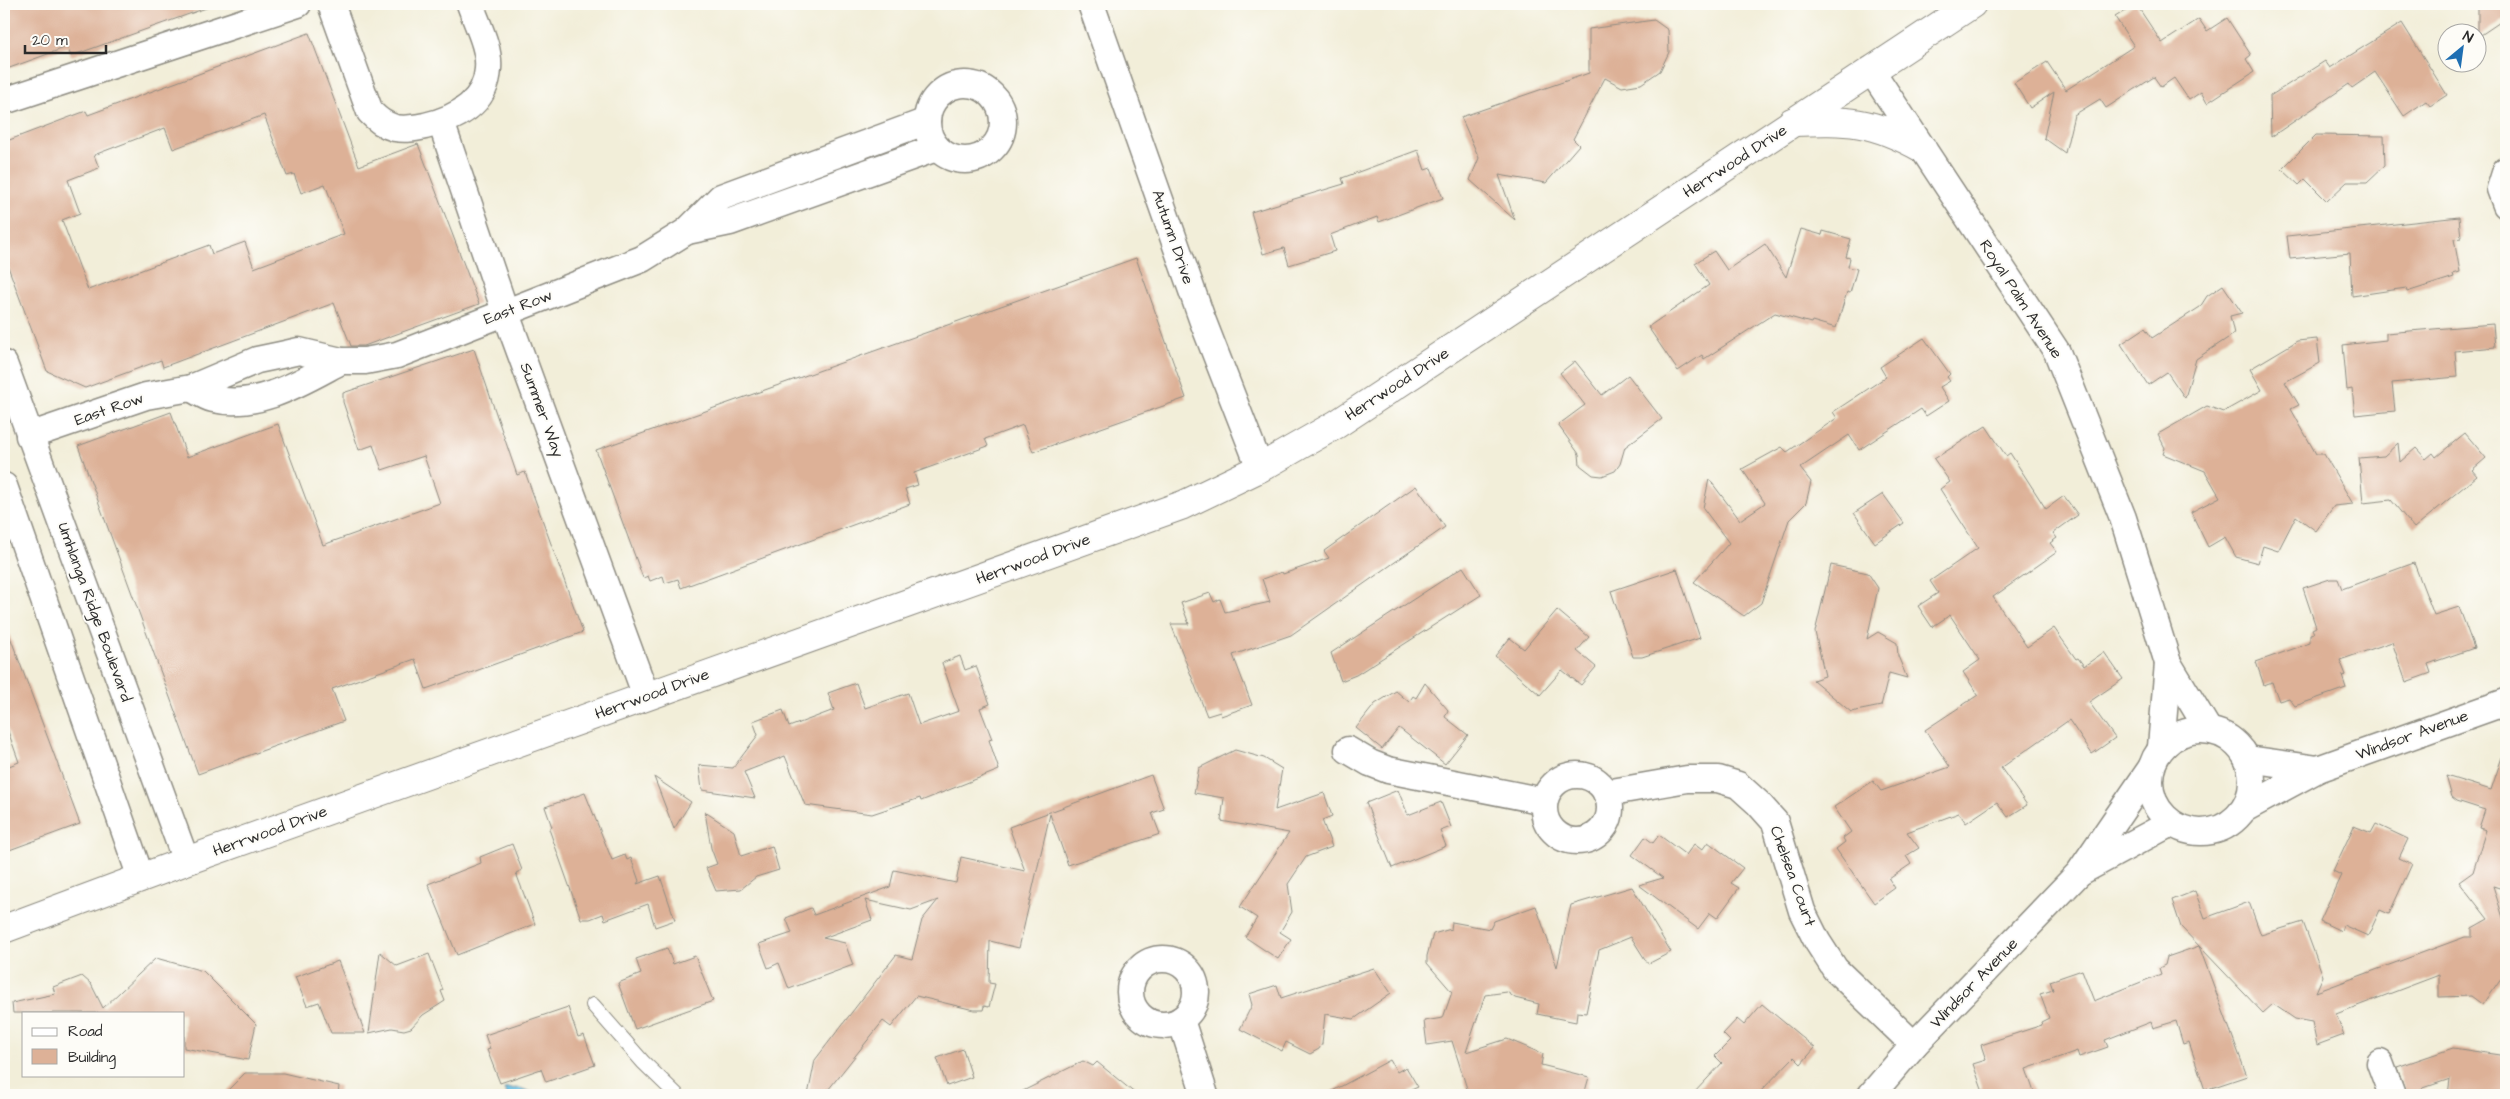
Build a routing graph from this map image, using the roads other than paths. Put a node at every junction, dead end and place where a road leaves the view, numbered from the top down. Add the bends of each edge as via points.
1 (298, 4) edge
2 (331, 4) edge
3 (470, 4) edge
4 (1091, 4) edge
5 (1963, 6) edge
6 (1871, 70) junction
7 (4, 101) edge
8 (927, 121) junction
9 (441, 122) junction
10 (1792, 122) junction
11 (936, 148) junction
12 (1922, 148) junction
13 (2506, 170) edge
14 (2506, 205) edge
15 (687, 231) junction
16 (506, 311) junction
17 (341, 361) junction
18 (4, 364) edge
19 (191, 388) junction
20 (29, 436) junction
21 (1260, 468) junction
22 (4, 486) edge
23 (2168, 663) junction
24 (646, 696) junction
25 (2506, 702) edge
26 (2208, 729) junction
27 (1348, 750) dead end
28 (2156, 757) junction
29 (2248, 758) junction
30 (2318, 769) junction
31 (1606, 793) junction
32 (1544, 800) junction
33 (2246, 808) junction
34 (2171, 823) junction
35 (186, 861) junction
36 (2079, 873) junction
37 (141, 878) junction
38 (4, 929) edge
39 (593, 1005) dead end
40 (1181, 1020) dead end
41 (1914, 1045) junction
42 (2380, 1063) dead end
43 (677, 1095) edge
44 (1205, 1095) edge
45 (1871, 1095) edge
46 (2392, 1095) edge

1 - 7 street
2 - 9 street via 370,112 382,124 396,128 409,129
3 - 9 street via 487,52 487,80 472,105 463,113
4 - 21 street, Autumn Drive via 1202,319
5 - 6 street, Herrwood Drive
6 - 10 street, Herrwood Drive
6 - 12 street, Royal Palm Avenue
8 - 11 street
8 - 11 street via 934,100 955,85 980,87 999,104 1004,128 1000,140 982,157 958,160
8 - 15 street, East Row via 721,197
9 - 16 street, Summer Way
10 - 12 street via 1855,122 1877,126
10 - 21 street, Herrwood Drive via 1337,424
11 - 15 street, East Row via 730,222
12 - 23 street, Royal Palm Avenue via 2058,352 2123,518
13 - 14 street via 2500,189
15 - 16 street, East Row via 642,259
16 - 17 street, East Row via 397,355 365,361
16 - 24 street, Summer Way
17 - 19 street, East Row via 299,351 257,360
17 - 19 street, East Row via 258,399 212,399
18 - 20 street, Umhlanga Ridge Boulevard
19 - 20 street, East Row via 146,396
20 - 35 street, Umhlanga Ridge Boulevard
21 - 24 street, Herrwood Drive via 1183,505
22 - 37 street
23 - 26 street, Royal Palm Avenue
23 - 28 street, Royal Palm Avenue
24 - 35 street, Herrwood Drive
25 - 30 street, Windsor Avenue
26 - 28 street via 2174,736
26 - 29 street via 2224,734 2238,744
27 - 32 street via 1388,770
28 - 34 street via 2149,779 2151,796
28 - 36 street, Windsor Avenue
29 - 30 street, Windsor Avenue
29 - 33 street via 2252,792
30 - 33 street, Windsor Avenue
31 - 32 street via 1590,777 1578,775 1556,782
31 - 32 street via 1610,804 1605,826 1597,834 1576,841 1564,839 1555,832 1544,812
31 - 41 street, Chelsea Court via 1686,779 1718,779 1738,785 1775,822 1802,910 1835,969
33 - 34 street via 2220,829 2186,831
34 - 36 street, Windsor Avenue
35 - 37 street, Herrwood Drive
36 - 41 street, Windsor Avenue
37 - 38 street, Herrwood Drive
39 - 43 lane
40 - 44 street
41 - 45 street, Windsor Avenue
42 - 46 street

